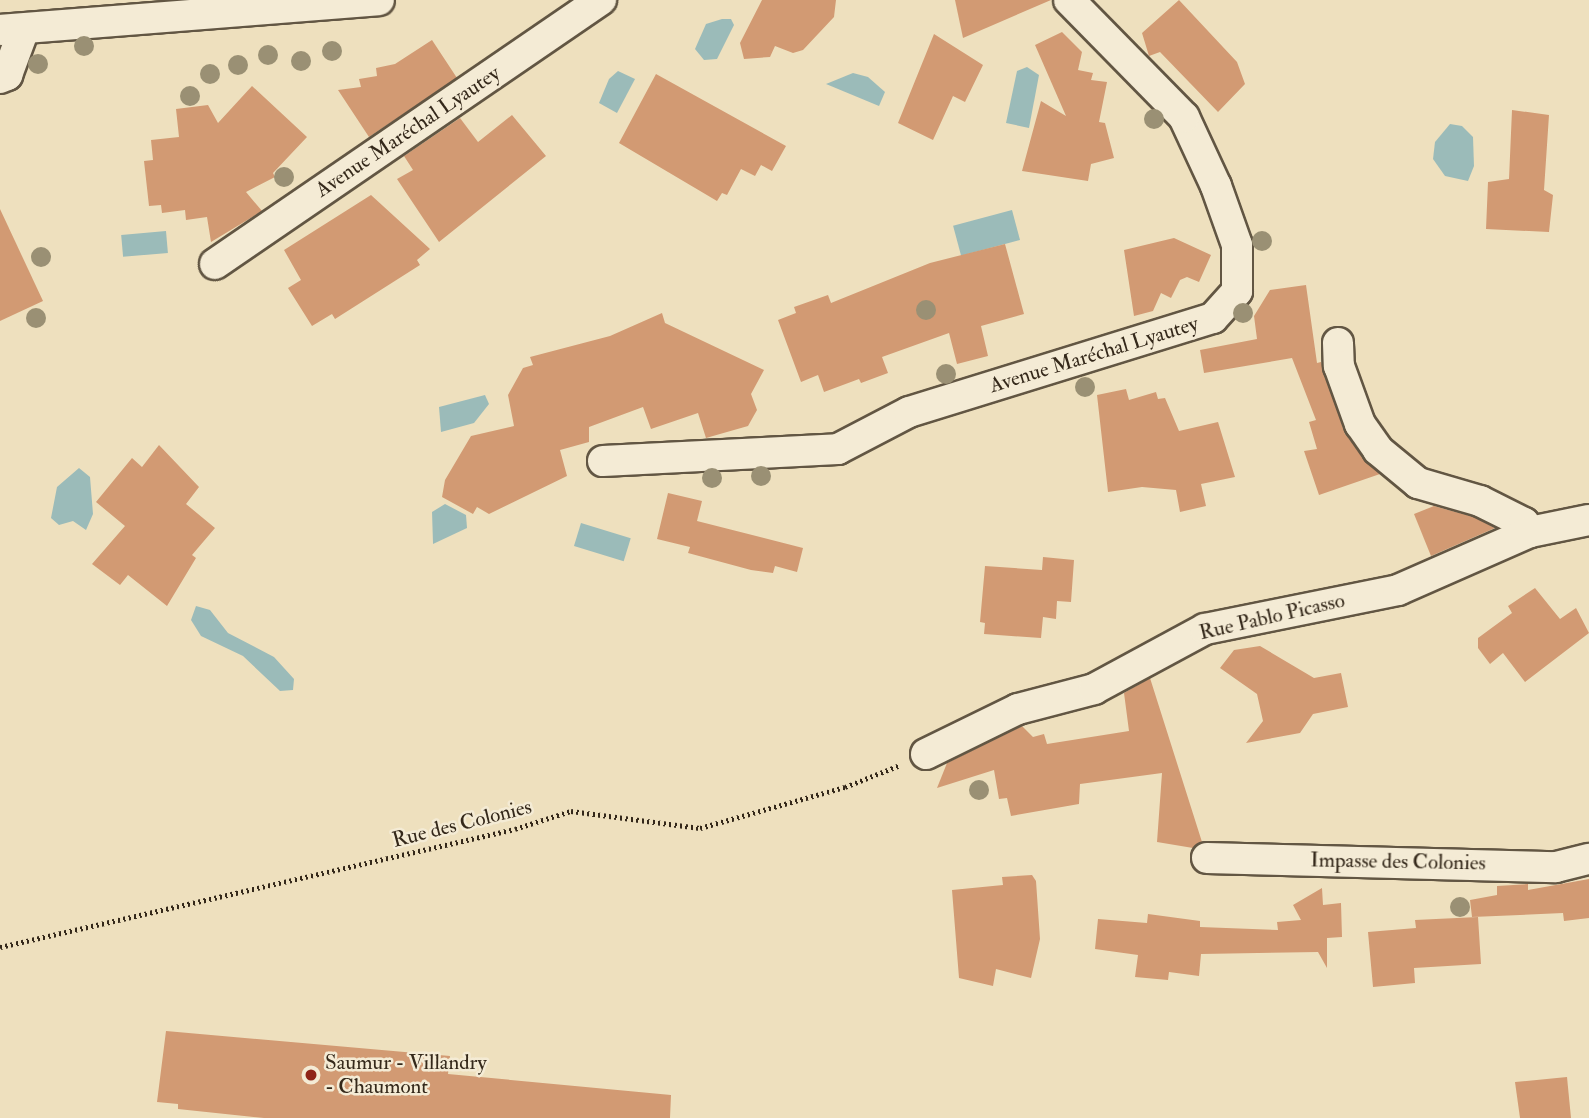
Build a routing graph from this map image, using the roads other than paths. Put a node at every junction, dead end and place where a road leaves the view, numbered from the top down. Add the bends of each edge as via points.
1 (379, 0) edge
2 (601, 0) edge
3 (1069, 0) edge
4 (12, 30) edge
5 (0, 78) edge
6 (215, 264) dead end
7 (1338, 343) dead end
8 (603, 461) dead end
9 (1589, 520) edge
10 (1530, 532) junction
11 (926, 754) road end
12 (1207, 858) dead end
13 (1589, 859) edge

1 - 4 street
2 - 6 street, Avenue Maréchal Lyautey
3 - 8 street, Avenue Maréchal Lyautey via 1184,117 1216,187 1237,244 1237,291 1213,318 909,412 838,449
4 - 5 street via 6,75
7 - 10 street via 1339,366 1360,424 1378,450 1418,483 1480,501 1524,523
9 - 10 street, Rue Pablo Picasso
10 - 11 street, Rue Pablo Picasso via 1398,590 1205,629 1094,689 1018,709
12 - 13 street, Impasse des Colonies via 1556,867

